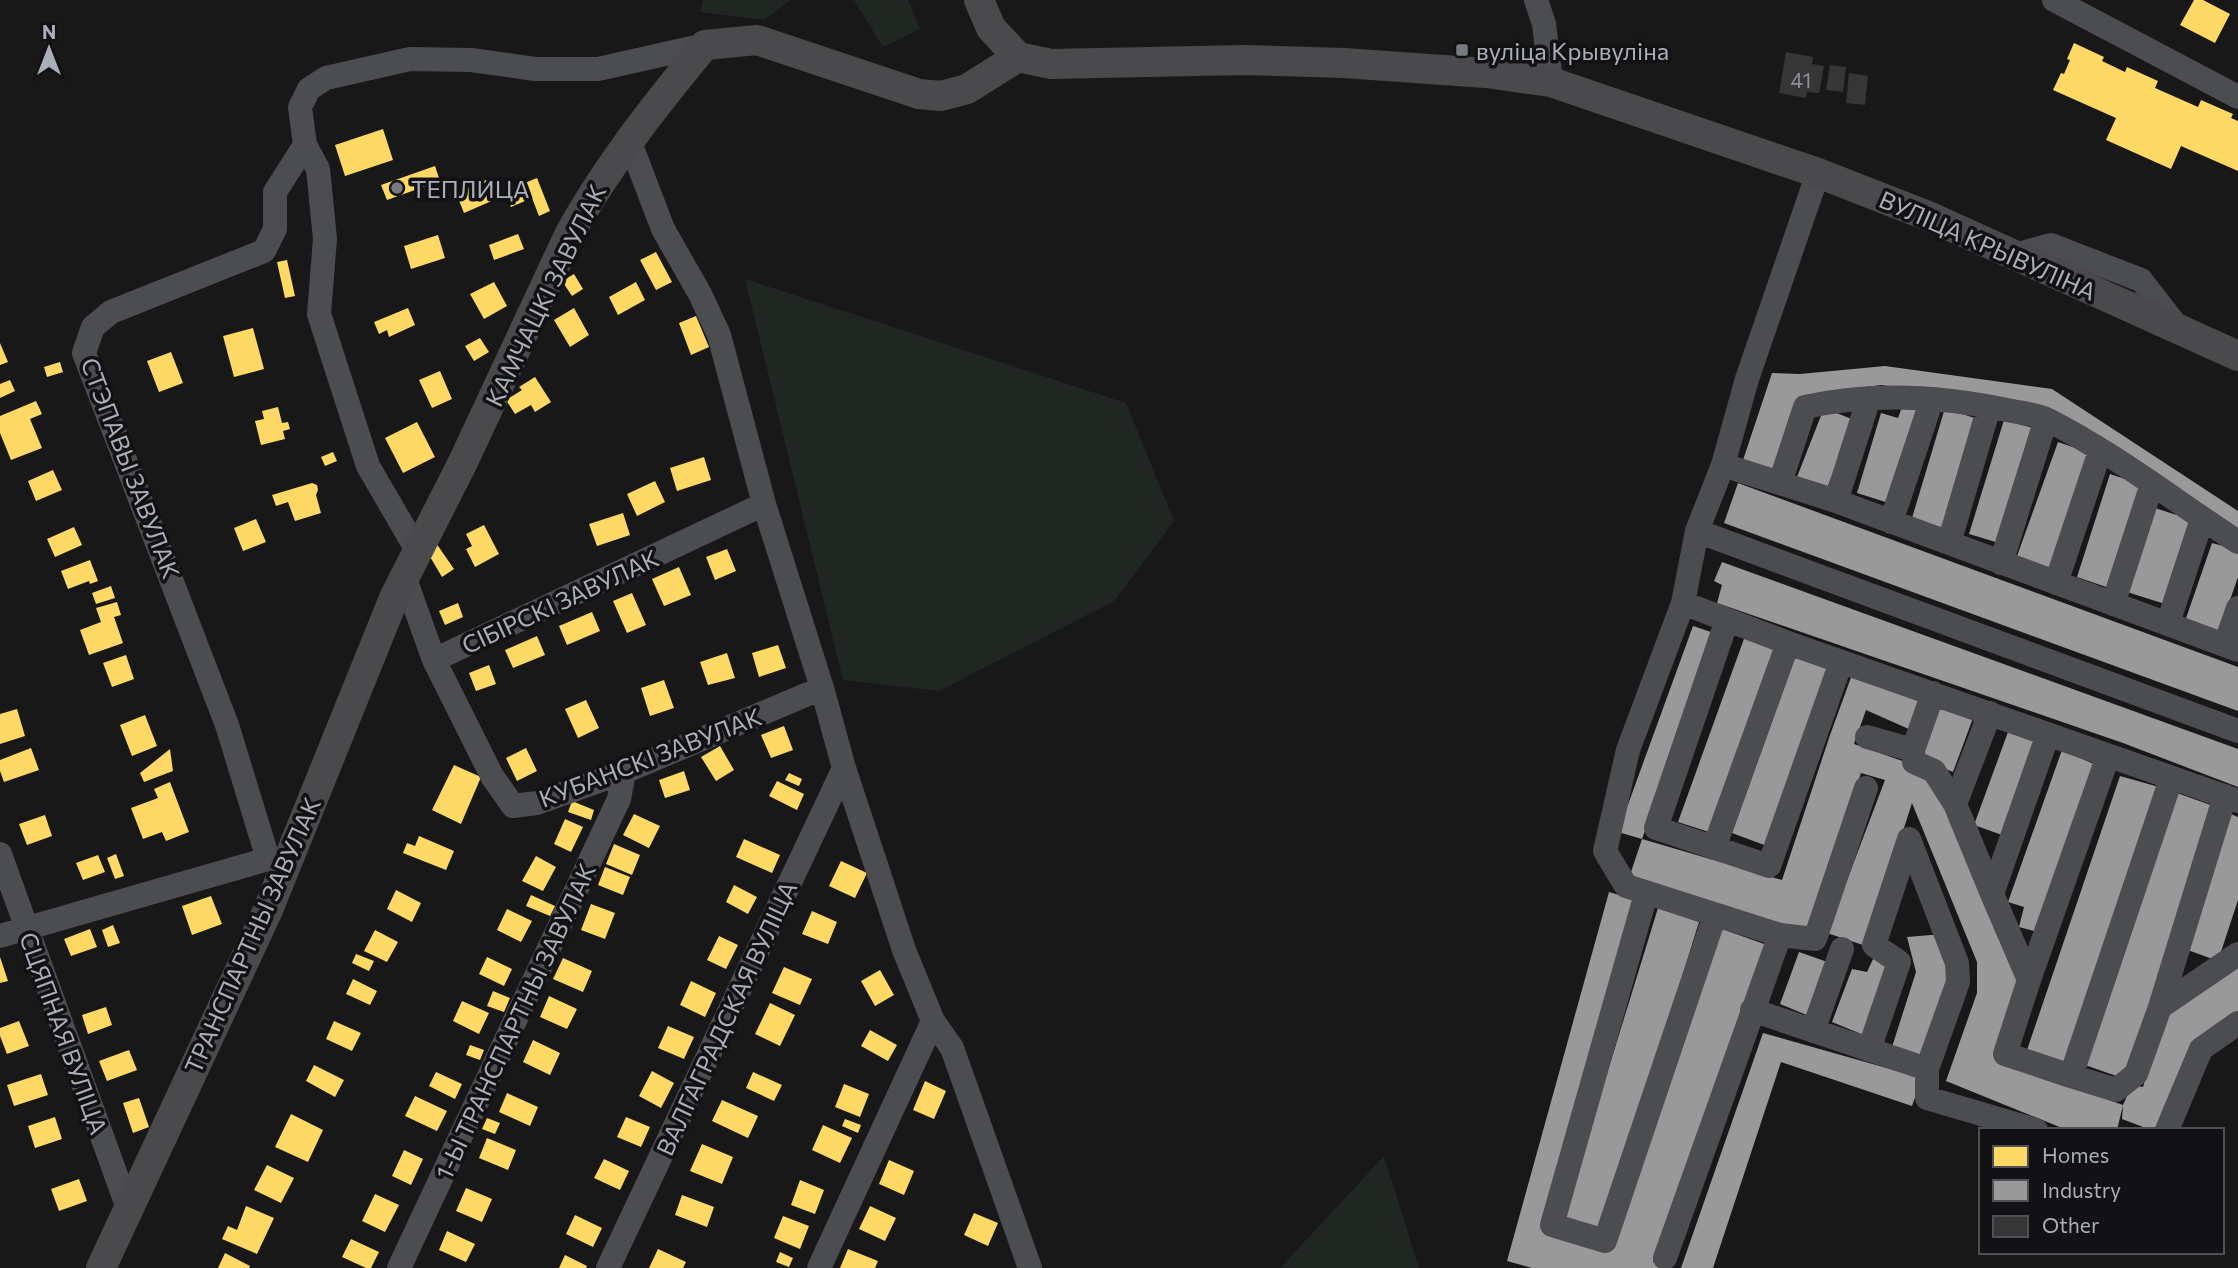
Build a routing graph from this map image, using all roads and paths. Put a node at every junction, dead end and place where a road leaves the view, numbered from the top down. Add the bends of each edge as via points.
1 (979, 0) edge
2 (1536, 0) edge
3 (2054, 0) edge
4 (705, 45) junction
5 (1018, 57) junction
6 (1550, 82) junction
7 (2238, 97) edge
8 (629, 140) junction
9 (305, 145) junction
10 (1818, 173) junction
11 (2238, 354) edge
12 (1869, 398) junction
13 (1932, 398) junction
14 (1989, 407) junction
15 (2046, 419) junction
16 (2100, 451) junction
17 (1723, 465) junction
18 (1780, 483) junction
19 (2152, 484) junction
20 (1836, 501) junction
21 (764, 504) junction
22 (2202, 519) junction
23 (1891, 522) junction
24 (1697, 531) junction
25 (2238, 542) edge
26 (1949, 543) junction
27 (418, 552) junction
28 (2001, 564) junction
29 (2056, 583) junction
30 (399, 588) junction
31 (1683, 603) junction
32 (2113, 604) junction
33 (2238, 608) edge
34 (1727, 620) junction
35 (2168, 623) junction
36 (1788, 643) junction
37 (2231, 647) edge
38 (434, 660) junction
39 (1841, 662) junction
40 (822, 688) junction
41 (1933, 693) junction
42 (1990, 713) junction
43 (2238, 731) edge
44 (2048, 734) junction
45 (1867, 737) dead end
46 (1913, 750) junction
47 (2108, 756) junction
48 (844, 768) junction
49 (624, 772) junction
50 (2171, 779) junction
51 (1867, 788) dead end
52 (2231, 798) edge
53 (1955, 804) junction
54 (1714, 848) junction
55 (0, 855) edge
56 (277, 862) junction
57 (1646, 894) junction
58 (1992, 894) junction
59 (1714, 915) junction
60 (25, 928) junction
61 (1780, 935) junction
62 (0, 936) edge
63 (1815, 939) junction
64 (1874, 945) junction
65 (1842, 949) junction
66 (2237, 953) edge
67 (2029, 980) junction
68 (2160, 1007) junction
69 (1752, 1010) junction
70 (933, 1021) junction
71 (2238, 1023) edge
72 (1813, 1031) junction
73 (1869, 1050) junction
74 (1927, 1069) junction
75 (2071, 1076) junction
76 (2029, 1128) edge
77 (2167, 1128) edge
78 (128, 1211) junction
79 (1665, 1258) dead end
80 (1029, 1267) edge
81 (101, 1268) edge
82 (399, 1268) edge
83 (608, 1268) edge
84 (819, 1268) edge

1 - 5 main road via 991,29
2 - 6 street via 1544,24
3 - 7 street
4 - 5 main road via 757,40 919,94 941,96 967,89
4 - 8 main road, КАМЧАЦКІ ЗАВУЛАК
4 - 9 street via 598,69 410,59 326,78 309,89 300,107
5 - 6 main road, ВУЛІЦА КРЫВУЛІНА via 1051,64 1344,63
6 - 10 main road, ВУЛІЦА КРЫВУЛІНА
8 - 21 street via 663,229 719,335
8 - 27 main road, КАМЧАЦКІ ЗАВУЛАК via 570,233
9 - 27 street via 318,169 325,239 319,314 368,466
9 - 56 street, СТЭПАВЫ ЗАВУЛАК via 275,191 275,229 264,251 111,312 93,327 84,353
10 - 11 main road, ВУЛІЦА КРЫВУЛІНА via 1928,216
10 - 17 street via 1747,379
12 - 13 street
12 - 18 street via 1805,407
12 - 20 street
13 - 14 street
13 - 23 street
14 - 15 street
14 - 26 street
15 - 16 street
15 - 28 street
16 - 19 street
16 - 29 street
17 - 18 street
17 - 24 street
18 - 20 street
19 - 22 street
19 - 32 street
20 - 23 street
21 - 38 street, СІБІРСКІ ЗАВУЛАК
21 - 40 street
22 - 25 street
22 - 35 street
23 - 26 street
24 - 31 street
24 - 43 street
26 - 28 street
27 - 30 main road, КАМЧАЦКІ ЗАВУЛАК
28 - 29 street
29 - 32 street
30 - 38 street, СІБІРСКІ ЗАВУЛАК
30 - 56 main road, ТРАНСПАРТНЫ ЗАВУЛАК
31 - 34 street
31 - 57 street via 1628,750 1605,851 1626,886
32 - 35 street
33 - 37 street
34 - 36 street
34 - 54 street via 1656,828
35 - 37 street
36 - 39 street
36 - 54 street
38 - 49 street, КУБАНСКІ ЗАВУЛАК via 492,776 513,806 537,803
39 - 41 street
39 - 54 street via 1769,866
40 - 48 street
40 - 49 street, КУБАНСКІ ЗАВУЛАК
41 - 42 street
41 - 46 street
42 - 44 street
42 - 53 street
44 - 47 street
44 - 58 street
45 - 46 street
46 - 53 street via 1914,762 1934,771
47 - 50 street
47 - 67 street
48 - 70 street via 904,950
48 - 83 street, ВАЛГАГРАДСКАЯ ВУЛІЦА
49 - 82 street, 1-Ы ТРАНСПАРТНЫ ЗАВУЛАК via 619,799
50 - 52 street
50 - 75 street
51 - 63 street
52 - 68 street
53 - 58 street
55 - 60 street, СЦЯПНАЯ ВУЛІЦА
56 - 60 street
56 - 78 main road, ТРАНСПАРТНЫ ЗАВУЛАК via 268,911
57 - 59 street
57 - 59 street via 1552,1225 1605,1241
58 - 67 street
59 - 61 street
60 - 62 street
60 - 78 street, СЦЯПНАЯ ВУЛІЦА
61 - 63 street
61 - 69 street
63 - 65 street
64 - 65 street via 1866,952
64 - 73 street via 1899,962
64 - 74 street via 1909,839 1957,963 1958,982
65 - 72 street
66 - 68 street
67 - 75 street via 2005,1054
68 - 75 street via 2136,1074 2116,1090
69 - 72 street
69 - 79 street
70 - 80 street via 952,1048
70 - 84 street
71 - 77 street via 2201,1049
72 - 73 street
73 - 74 street
74 - 76 street via 1927,1098
78 - 81 main road, ТРАНСПАРТНЫ ЗАВУЛАК

